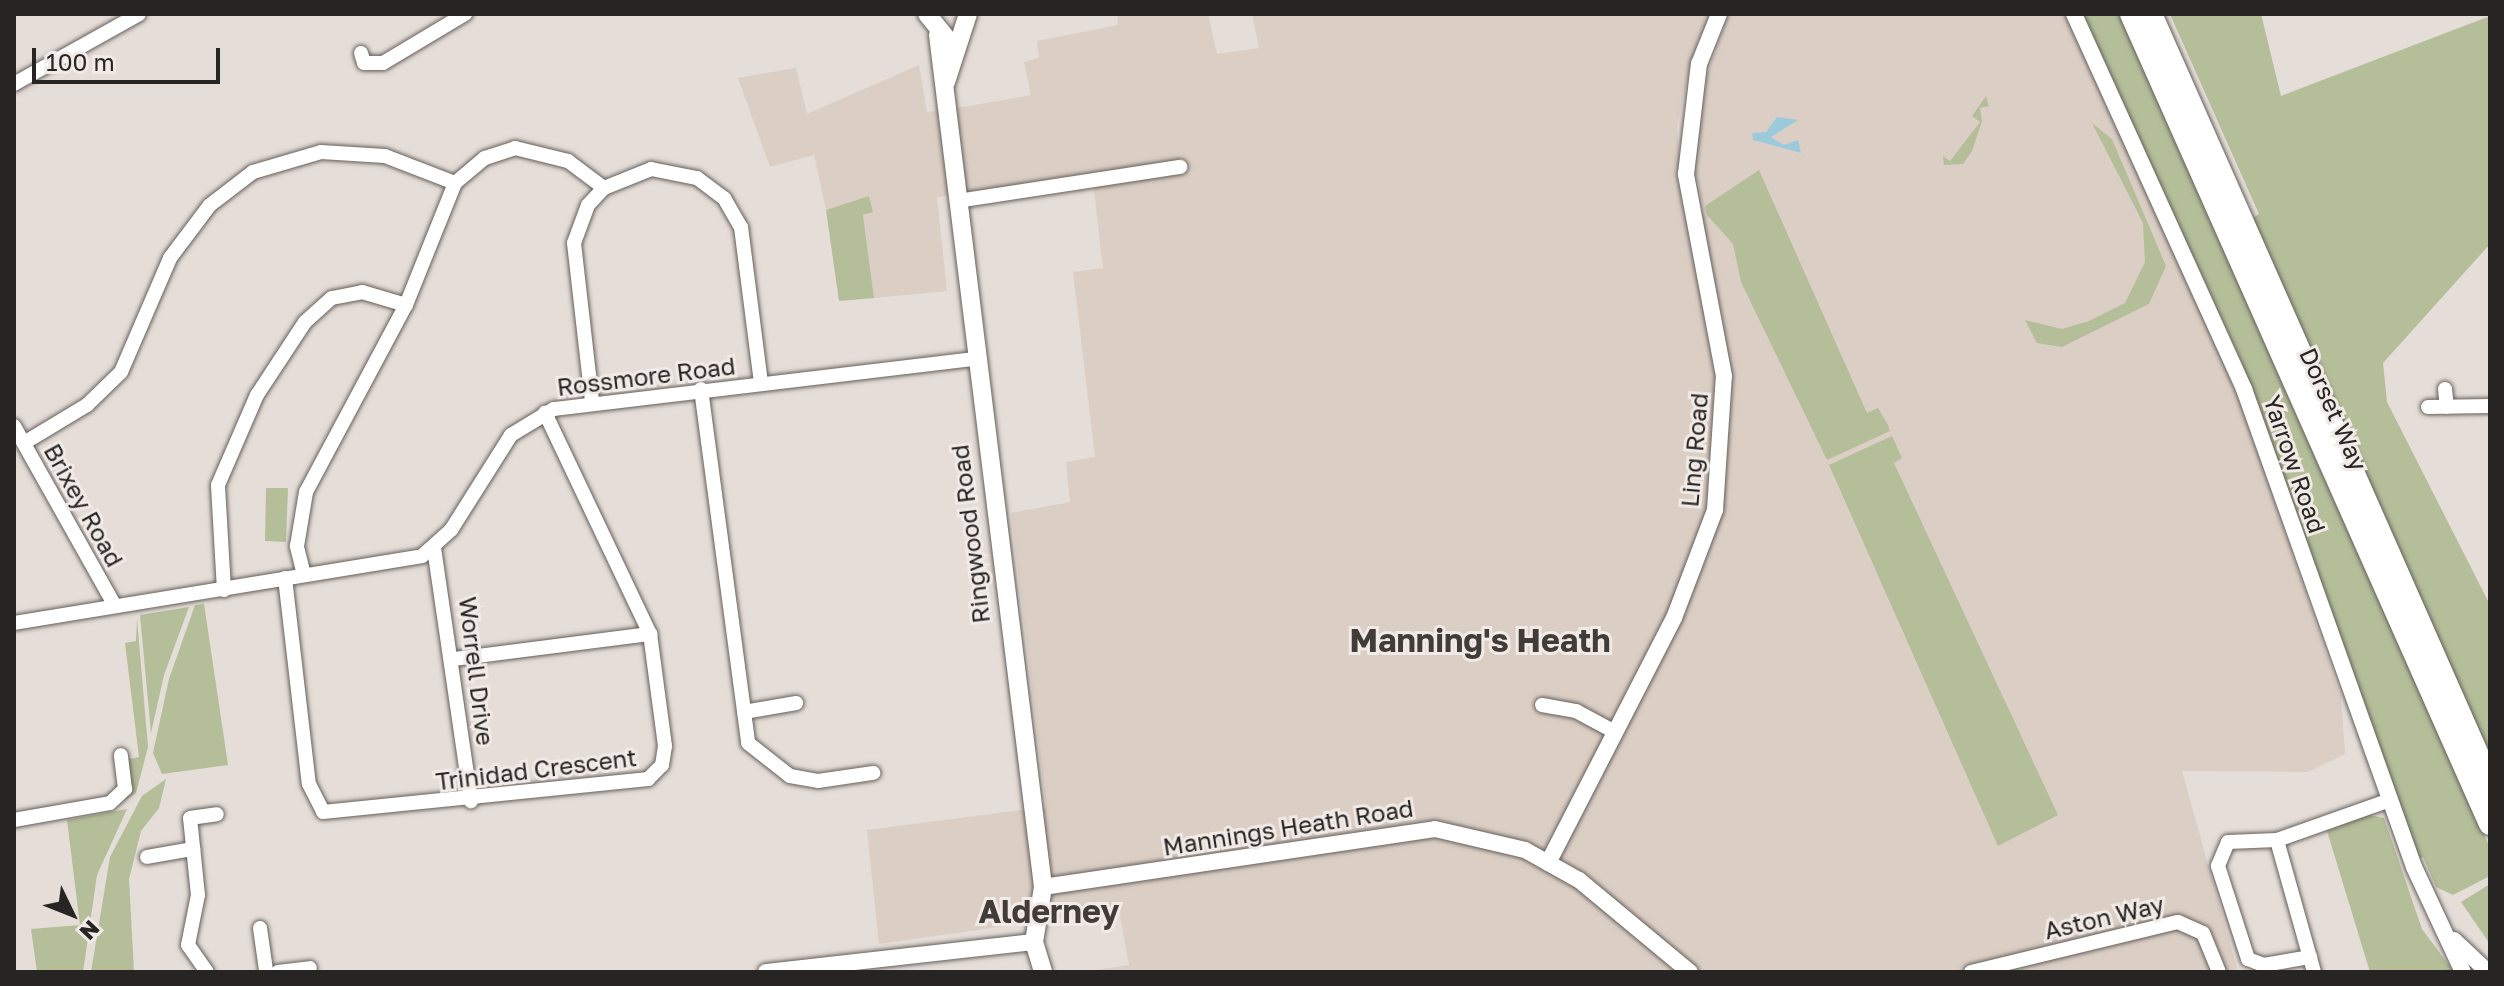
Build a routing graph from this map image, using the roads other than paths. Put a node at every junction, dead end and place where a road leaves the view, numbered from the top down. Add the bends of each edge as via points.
1 (139, 14) edge
2 (465, 14) edge
3 (1719, 14) edge
4 (2074, 14) edge
5 (2131, 14) edge
6 (2151, 14) edge
7 (932, 20) edge
8 (969, 21) edge
9 (361, 53) dead end
10 (14, 84) edge
11 (944, 87) junction
12 (1180, 167) dead end
13 (455, 183) junction
14 (604, 188) junction
15 (957, 201) junction
16 (406, 305) junction
17 (974, 359) junction
18 (761, 384) junction
19 (701, 389) junction
20 (2445, 389) dead end
21 (592, 401) junction
22 (2490, 406) edge
23 (2428, 407) dead end
24 (2447, 407) junction
25 (545, 413) junction
26 (18, 435) edge
27 (434, 548) junction
28 (304, 575) junction
29 (285, 578) junction
30 (224, 590) junction
31 (115, 606) junction
32 (14, 623) edge
33 (650, 634) junction
34 (454, 659) junction
35 (796, 703) dead end
36 (1542, 705) dead end
37 (744, 712) junction
38 (1615, 732) junction
39 (121, 755) dead end
40 (873, 773) dead end
41 (2490, 782) edge
42 (2390, 800) junction
43 (471, 801) junction
44 (217, 814) dead end
45 (14, 820) edge
46 (2490, 824) edge
47 (2277, 840) junction
48 (193, 849) junction
49 (147, 857) dead end
50 (1548, 863) junction
51 (1043, 887) junction
52 (260, 928) dead end
53 (2450, 936) junction
54 (1034, 942) junction
55 (2312, 964) edge
56 (310, 968) dead end
57 (268, 971) edge
58 (776, 971) edge
59 (207, 972) edge
60 (1043, 972) edge
61 (1690, 972) edge
62 (1971, 972) edge
63 (2219, 972) edge
64 (2463, 972) edge
65 (2488, 972) edge

1 - 10 street
2 - 9 street via 383,63 364,63
3 - 38 street, Ling Road via 1692,95 1686,174 1722,349 1720,478 1694,575
4 - 42 street, Yarrow Road via 2244,389
5 - 46 highway, Dorset Way
6 - 41 highway, Dorset Way
7 - 8 main road
7 - 11 main road, Ringwood Road
8 - 11 main road, Ringwood Road
11 - 15 main road, Ringwood Road
12 - 15 street
13 - 14 street via 485,158 515,148 568,161
13 - 16 street
13 - 26 street via 361,151 296,156 253,172 179,242 121,372 87,405
14 - 18 street via 634,172 666,167 724,198 746,250
14 - 21 street via 588,205 574,243
15 - 17 main road, Ringwood Road
16 - 28 street via 306,492 297,546
16 - 30 street via 362,292 332,298 305,322 257,395 218,485
17 - 18 street, Rossmore Road
17 - 51 main road, Ringwood Road
18 - 19 street, Rossmore Road
19 - 21 street, Rossmore Road
19 - 37 street
20 - 24 street
21 - 25 street, Rossmore Road
22 - 24 street
23 - 24 street
25 - 27 street, Rossmore Road via 504,443
25 - 33 street, Trinidad Crescent
26 - 31 street, Brixey Road
27 - 28 street
27 - 34 street, Worrell Drive
28 - 29 street
29 - 30 street
29 - 43 street, Trinidad Crescent via 318,809 345,815
30 - 31 street
31 - 32 street
33 - 34 street
33 - 43 street, Trinidad Crescent via 665,746 654,775
34 - 43 street, Worrell Drive
35 - 37 street
36 - 38 street via 1576,711
37 - 40 street via 755,752 790,776 818,781
38 - 50 street, Ling Road
39 - 45 street via 125,789 110,803
42 - 47 street
42 - 53 street, Yarrow Road via 2425,898
44 - 48 street via 190,818
47 - 55 street
47 - 55 street via 2228,842 2218,866 2248,959 2264,965
48 - 49 street
48 - 59 street via 197,923 188,945
50 - 51 street, Mannings Heath Road via 1500,842 1411,830
50 - 61 street, Mannings Heath Road via 1626,913
51 - 54 main road, Ringwood Road
52 - 57 street
53 - 64 street, Yarrow Road
53 - 65 street, Yarrow Road
54 - 58 street
54 - 60 main road, Ringwood Road
56 - 57 street
62 - 63 street, Aston Way via 2178,922 2203,933

